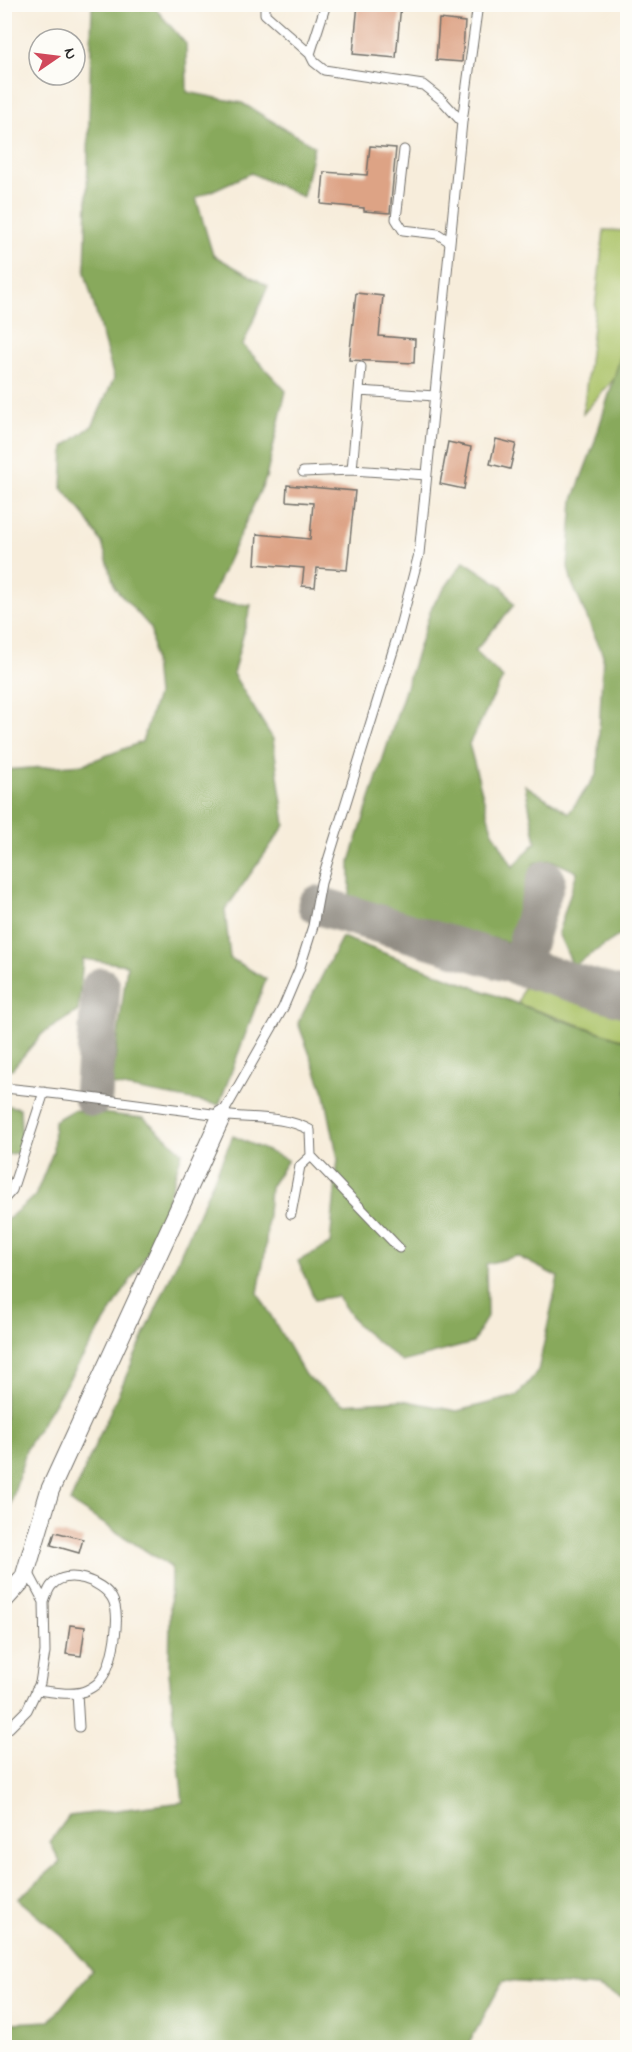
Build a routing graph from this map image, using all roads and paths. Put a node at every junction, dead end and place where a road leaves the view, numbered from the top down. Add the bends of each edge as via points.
1 (265, 4) edge
2 (326, 4) edge
3 (478, 4) edge
4 (310, 54) junction
5 (462, 122) junction
6 (404, 150) dead end
7 (450, 242) junction
8 (361, 367) dead end
9 (359, 391) junction
10 (435, 396) junction
11 (352, 470) junction
12 (303, 472) dead end
13 (427, 475) junction
14 (4, 1088) edge
15 (44, 1092) junction
16 (222, 1115) junction
17 (311, 1156) junction
18 (4, 1199) edge
19 (291, 1214) dead end
20 (399, 1248) dead end
21 (27, 1570) junction
22 (4, 1600) edge
23 (44, 1602) junction
24 (36, 1690) junction
25 (77, 1693) junction
26 (79, 1727) dead end
27 (4, 1729) edge

1 - 4 lane via 265,14
2 - 4 lane
3 - 5 lane
4 - 5 lane via 324,70 423,85
5 - 7 lane
6 - 7 lane via 396,219 403,230 438,234
7 - 10 lane
8 - 9 lane
9 - 10 lane
9 - 11 lane
10 - 13 lane
11 - 12 lane
11 - 13 lane
13 - 16 lane via 419,554 299,970 283,1008
14 - 15 lane
15 - 16 lane
15 - 18 lane via 12,1190
16 - 17 lane via 297,1123 310,1130
16 - 21 street via 50,1490
17 - 19 lane via 300,1166
17 - 20 lane
21 - 22 street
21 - 23 lane
23 - 24 lane via 45,1652
23 - 25 lane via 52,1585 78,1577 91,1580 113,1600 116,1624 102,1679
24 - 25 lane
24 - 27 lane via 27,1710
25 - 26 lane

